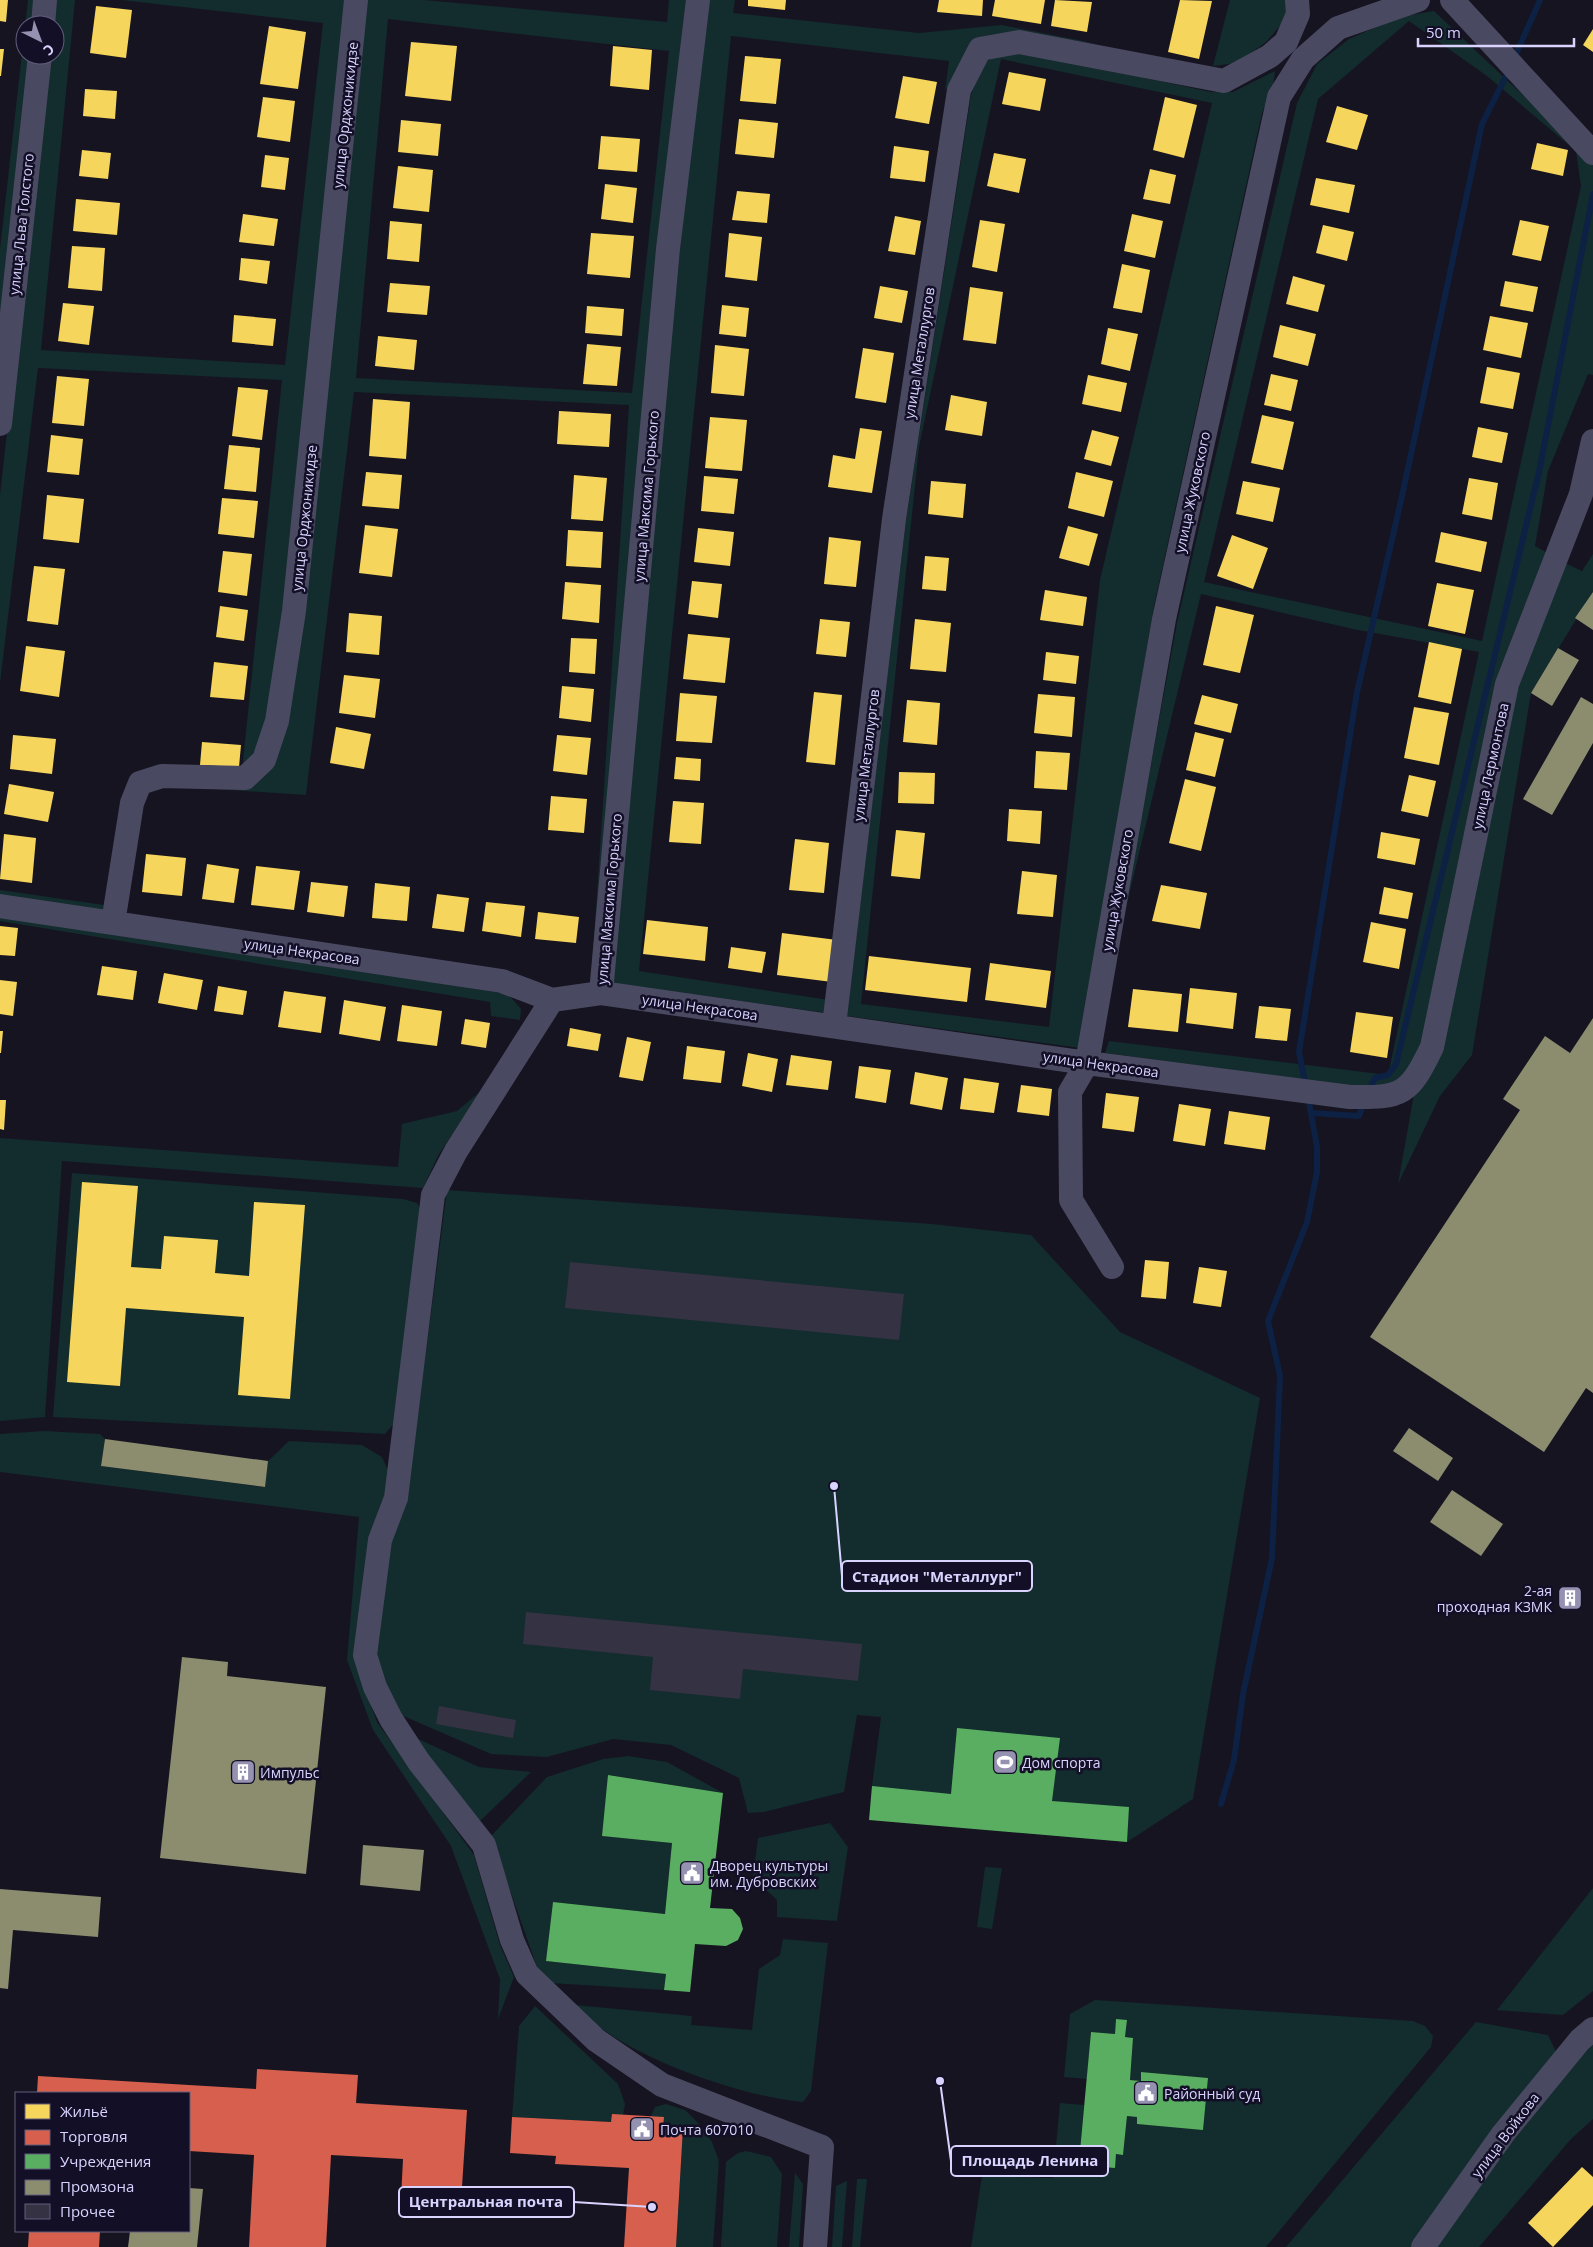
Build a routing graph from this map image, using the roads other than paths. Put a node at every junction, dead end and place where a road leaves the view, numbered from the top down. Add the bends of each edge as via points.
1 (45, 0) edge
2 (356, 0) edge
3 (698, 0) edge
4 (1297, 0) edge
5 (1418, 0) edge
6 (1452, 0) edge
7 (44, 15) edge
8 (1286, 42) junction
9 (1303, 60) junction
10 (39, 65) edge
11 (1593, 153) edge
12 (0, 424) edge
13 (1593, 441) edge
14 (0, 906) edge
15 (113, 923) junction
16 (601, 992) junction
17 (552, 1000) junction
18 (834, 1026) junction
19 (1087, 1063) junction
20 (1403, 1092) joint
21 (1112, 1267) dead end
22 (1593, 2029) edge
23 (815, 2247) edge
24 (1423, 2247) edge

1 - 7 street
2 - 15 street, улица Орджоникидзе via 294,611 277,721 264,760 245,778 162,776 140,782 132,803
3 - 16 street, улица Максима Горького via 668,249
4 - 8 street, улица Металлургов via 1298,14
5 - 9 street, улица Жуковского via 1338,28
6 - 11 street
8 - 9 street
8 - 18 street, улица Металлургов via 1270,56 1224,81 1019,42 980,49 959,90 894,519
9 - 19 street, улица Жуковского via 1279,97 1164,619
10 - 12 street, улица Льва Толстого
13 - 20 street, улица Лермонтова via 1581,494 1507,684 1432,1047 1420,1072
14 - 15 street, улица Некрасова
15 - 17 street, улица Некрасова via 502,981
16 - 17 street, улица Некрасова
16 - 18 street, улица Некрасова
17 - 23 street via 456,1151 433,1195 396,1498 380,1540 365,1655 375,1687 391,1719 419,1762 484,1845 512,1940 527,1974 596,2040 662,2085 822,2147
18 - 19 street, улица Некрасова
19 - 20 street, улица Некрасова via 1350,1097 1377,1098
19 - 21 street via 1070,1092 1071,1200
22 - 24 street, улица Войкова via 1580,2040 1503,2134

